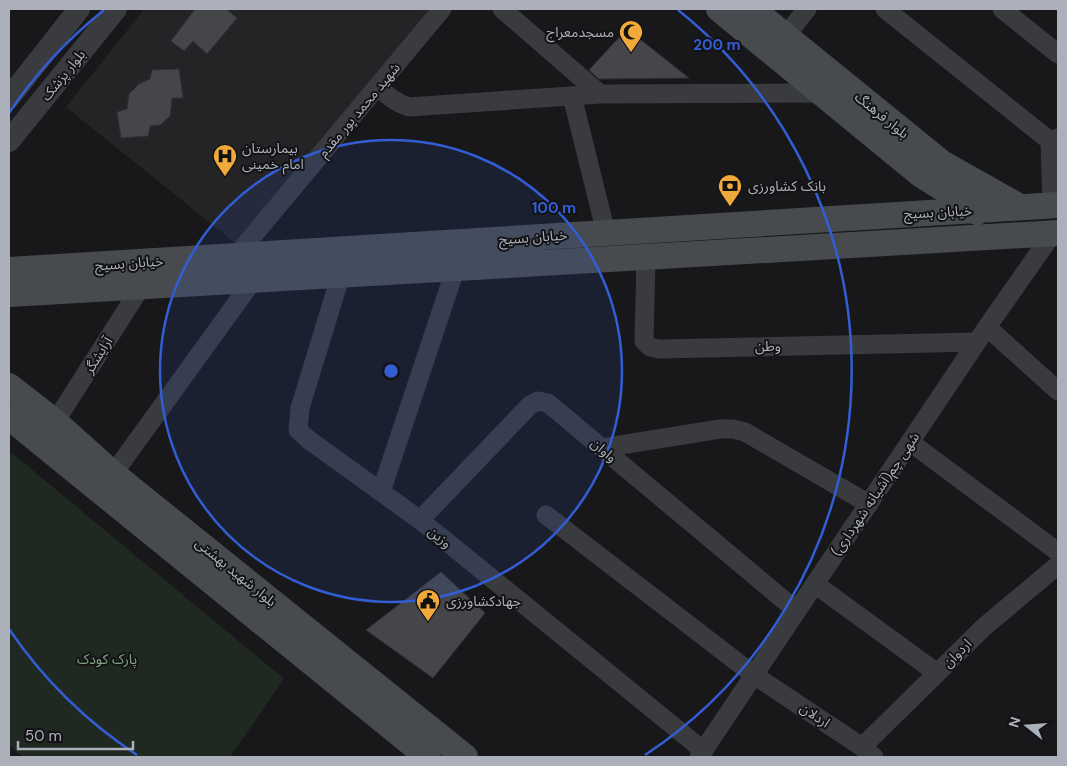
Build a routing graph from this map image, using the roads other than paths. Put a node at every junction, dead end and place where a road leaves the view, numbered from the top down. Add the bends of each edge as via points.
1 (79, 9) edge
2 (116, 9) edge
3 (442, 9) edge
4 (502, 9) edge
5 (720, 9) edge
6 (752, 9) edge
7 (807, 9) edge
8 (885, 9) edge
9 (1002, 9) edge
10 (779, 44) junction
11 (1058, 54) edge
12 (378, 87) junction
13 (822, 93) junction
14 (600, 94) junction
15 (572, 96) junction
16 (9, 98) edge
17 (1054, 139) edge
18 (9, 141) edge
19 (930, 173) junction
20 (1055, 205) edge
21 (1020, 207) junction
22 (976, 210) junction
23 (897, 215) junction
24 (606, 233) junction
25 (1056, 233) edge
26 (978, 236) junction
27 (236, 256) junction
28 (646, 258) junction
29 (456, 267) junction
30 (9, 270) edge
31 (341, 274) junction
32 (254, 279) junction
33 (141, 287) junction
34 (9, 294) edge
35 (982, 334) junction
36 (9, 386) edge
37 (1058, 391) edge
38 (9, 417) edge
39 (55, 422) junction
40 (910, 442) junction
41 (602, 448) junction
42 (113, 474) junction
43 (381, 492) junction
44 (869, 504) junction
45 (546, 515) dead end
46 (420, 520) junction
47 (1058, 552) edge
48 (1058, 566) edge
49 (815, 584) junction
50 (797, 610) junction
51 (298, 637) junction
52 (937, 673) junction
53 (754, 675) junction
54 (868, 752) edge
55 (701, 754) edge
56 (428, 757) edge
57 (465, 757) edge

1 - 16 street, بلوار پزشک
2 - 18 street, بلوار پزشک
3 - 12 street, شهید محمد پور مقدم
4 - 14 street
5 - 10 main road, بلوار فرهنگ
6 - 10 main road, بلوار فرهنگ
7 - 10 street
8 - 17 street
9 - 11 street
10 - 13 main road, بلوار فرهنگ
10 - 19 main road, بلوار فرهنگ
12 - 15 street via 400,105 409,107
12 - 27 street, شهید محمد پور مقدم
13 - 14 street
13 - 19 main road, بلوار فرهنگ
14 - 15 street
15 - 24 street
17 - 20 street
19 - 21 main road, بلوار فرهنگ
19 - 22 main road, بلوار فرهنگ
19 - 23 main road via 909,209
20 - 21 main road, خیابان بسیج
21 - 22 main road, خیابان بسیج
22 - 23 main road, خیابان بسیج
22 - 26 main road
23 - 24 main road, خیابان بسیج
24 - 27 main road, خیابان بسیج
25 - 26 main road, خیابان بسیج
25 - 35 street, شهی چم(آشیانه شهرداری)
26 - 28 main road, خیابان بسیج
27 - 30 main road, خیابان بسیج
28 - 29 main road, خیابان بسیج
28 - 35 street, وطن via 644,341 650,347
29 - 31 main road, خیابان بسیج
29 - 43 street
31 - 32 main road, خیابان بسیج
31 - 43 street, وزین via 300,408 298,430
32 - 33 main road, خیابان بسیج
32 - 42 street
33 - 34 main road, خیابان بسیج
33 - 39 street, آرایشگر
35 - 37 street
35 - 40 street, شهی چم(آشیانه شهرداری)
36 - 39 main road, بلوار شهید بهشتی
38 - 51 main road, بلوار شهید بهشتی
39 - 42 main road, بلوار شهید بهشتی
40 - 44 street, شهی چم(آشیانه شهرداری)
40 - 47 street
41 - 44 street via 732,429 745,432
41 - 46 street, واوان via 548,403 538,401 530,405
41 - 50 street, واوان
42 - 51 main road, بلوار شهید بهشتی
43 - 46 street, وزین
44 - 49 street, شهی چم(آشیانه شهرداری)
45 - 53 street, اردلان
46 - 55 street, وزین
48 - 52 street, اردوان via 984,627
49 - 50 street, شهی چم(آشیانه شهرداری)
49 - 52 street
50 - 53 street, شهی چم(آشیانه شهرداری)
51 - 56 main road, بلوار شهید بهشتی
51 - 57 main road, بلوار شهید بهشتی
52 - 54 street, اردوان
53 - 54 street, اردلان
53 - 55 street, شهی چم(آشیانه شهرداری)

